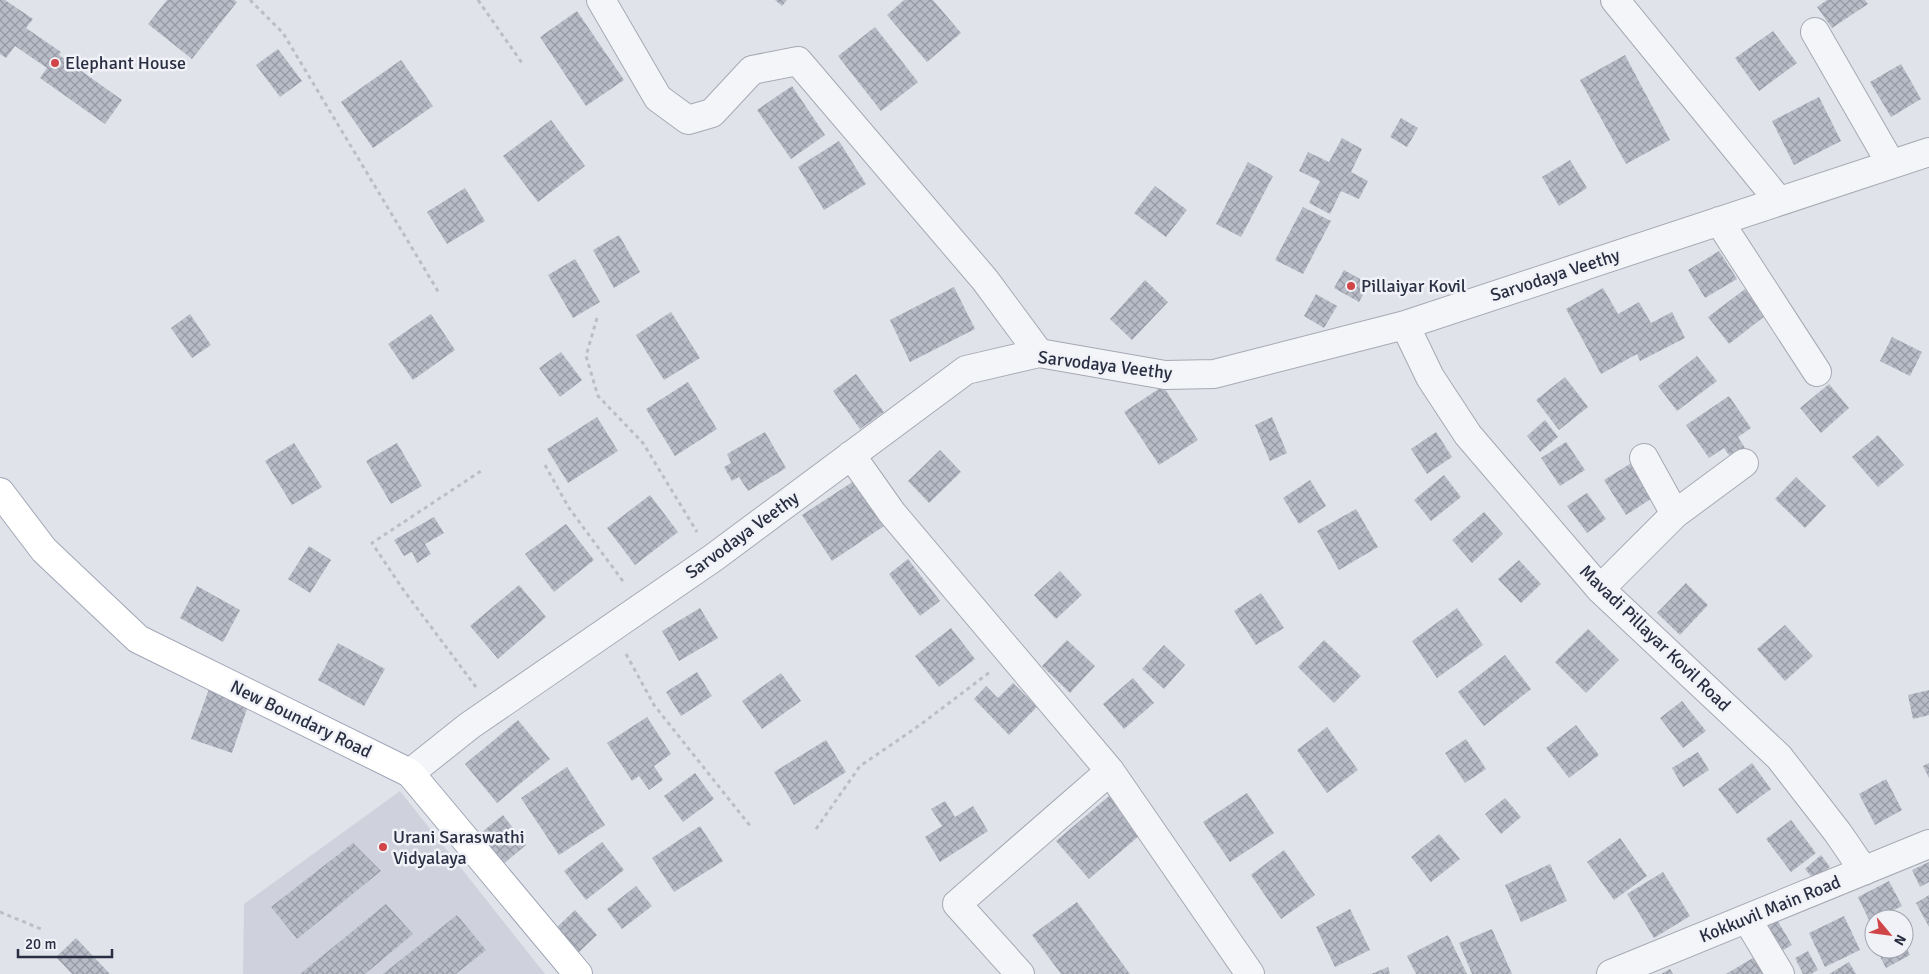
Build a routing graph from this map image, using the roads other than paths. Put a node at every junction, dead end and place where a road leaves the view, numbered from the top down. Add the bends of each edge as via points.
1 (601, 0) edge
2 (1614, 0) edge
3 (1815, 32) dead end
4 (1925, 160) edge
5 (1891, 164) junction
6 (1779, 201) junction
7 (1719, 222) junction
8 (1405, 325) junction
9 (1039, 353) junction
10 (1816, 372) dead end
11 (851, 455) junction
12 (1644, 458) dead end
13 (1744, 463) dead end
14 (0, 492) edge
15 (1675, 514) junction
16 (1600, 589) junction
17 (1110, 771) junction
18 (410, 773) junction
19 (1929, 844) edge
20 (1864, 871) junction
21 (1747, 919) junction
22 (578, 974) edge
23 (1020, 974) edge
24 (1250, 974) edge
25 (1611, 974) edge
26 (1780, 974) edge

1 - 9 street via 658,98 688,120 712,113 752,70 798,61 985,280
2 - 6 street
3 - 5 street
4 - 5 street, Sarvodaya Veethy
5 - 6 street, Sarvodaya Veethy
6 - 7 street, Sarvodaya Veethy
7 - 8 street, Sarvodaya Veethy
7 - 10 street
8 - 9 street, Sarvodaya Veethy via 1214,374 1165,375
8 - 16 street, Mavadi Pillayar Kovil Road via 1430,377 1468,435
9 - 11 street, Sarvodaya Veethy via 966,370
11 - 17 street via 892,513
11 - 18 street, Sarvodaya Veethy via 714,558 468,726
12 - 15 street
13 - 15 street
14 - 18 main road, New Boundary Road via 44,550 138,639
15 - 16 street
16 - 20 street, Mavadi Pillayar Kovil Road via 1779,757
17 - 23 street via 957,904
17 - 24 street
18 - 22 main road, New Boundary Road
19 - 20 street, Kokkuvil Main Road
20 - 21 street, Kokkuvil Main Road
21 - 25 street, Kokkuvil Main Road
21 - 26 street

